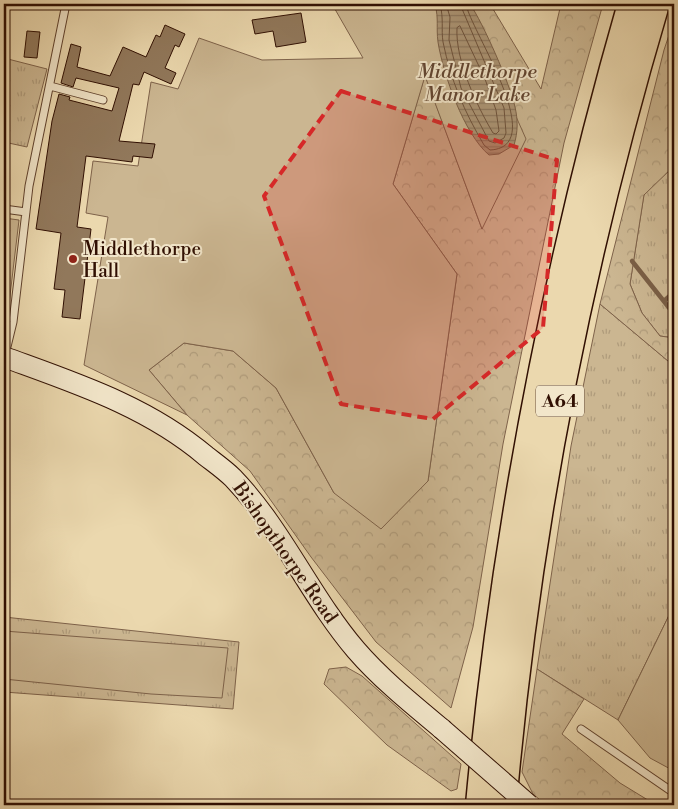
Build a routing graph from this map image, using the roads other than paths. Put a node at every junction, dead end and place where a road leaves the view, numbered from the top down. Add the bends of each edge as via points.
1 (66, 4) edge
2 (631, 4) edge
3 (656, 4) edge
4 (50, 86) junction
5 (104, 100) dead end
6 (4, 209) edge
7 (26, 212) junction
8 (4, 357) edge
9 (581, 729) dead end
10 (674, 793) edge
11 (479, 805) edge
12 (503, 805) edge
13 (529, 805) edge

1 - 4 lane
2 - 11 highway, A64 via 601,109 549,329 514,523 487,720
3 - 12 highway, A64 via 624,113 574,331 537,525 510,725
4 - 5 lane
4 - 7 lane
6 - 7 lane
7 - 8 lane via 13,322
8 - 13 street, Bishopthorpe Road, bridge via 119,400 154,418 186,439 232,477 276,532 319,601 356,650 390,685
9 - 10 lane

